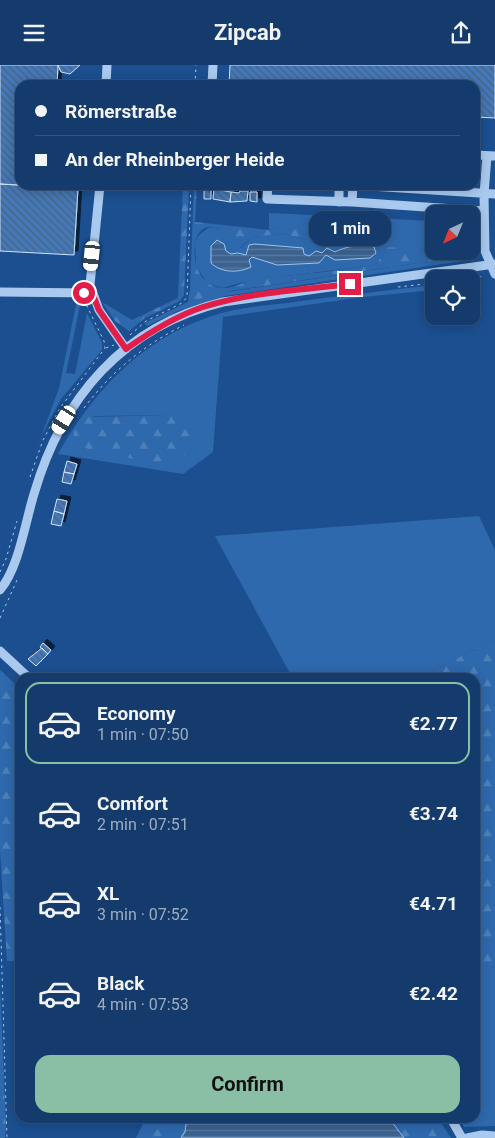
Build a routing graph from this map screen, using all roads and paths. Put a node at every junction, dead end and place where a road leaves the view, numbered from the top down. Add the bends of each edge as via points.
1 (107, 65) edge
2 (196, 65) edge
3 (213, 65) edge
4 (106, 80) edge
5 (195, 80) edge
6 (212, 80) edge
7 (491, 156) edge
8 (99, 190) edge
9 (192, 190) edge
10 (268, 190) edge
11 (339, 190) edge
12 (353, 190) edge
13 (426, 190) edge
14 (484, 194) junction
15 (495, 194) edge
16 (339, 202) junction
17 (352, 202) junction
18 (484, 211) junction
19 (493, 265) edge
20 (495, 274) edge
21 (485, 276) dead end
22 (480, 277) edge
23 (425, 284) edge
24 (396, 287) dead end
25 (0, 292) edge
26 (88, 293) junction
27 (190, 322) dead end
28 (123, 345) junction
29 (105, 348) junction
30 (80, 414) dead end
31 (30, 479) dead end
32 (19, 515) dead end
33 (0, 572) edge
34 (19, 576) dead end
35 (0, 590) edge
36 (0, 618) edge
37 (0, 651) edge
38 (24, 673) edge
39 (0, 907) edge
40 (453, 1123) edge
41 (495, 1136) edge
42 (7, 1138) edge
43 (462, 1138) edge
44 (467, 1138) edge

1 - 4 street
2 - 5 path
3 - 6 street
7 - 14 street
8 - 26 street
9 - 28 path via 187,297 182,303 141,324
10 - 16 street via 267,199
11 - 16 street
12 - 17 street
13 - 14 street
14 - 15 street
14 - 18 street
16 - 17 street
17 - 18 street
18 - 19 street via 485,251
19 - 20 street
19 - 28 street via 223,302 184,315
21 - 22 path
23 - 24 path
25 - 26 street
26 - 28 street
26 - 29 path via 87,309
27 - 30 path via 123,365
28 - 29 path
28 - 35 street via 87,387 52,440 12,571
29 - 31 path via 60,408 43,440
32 - 33 path
34 - 36 path
37 - 38 street
39 - 42 path
40 - 43 street
41 - 44 street

